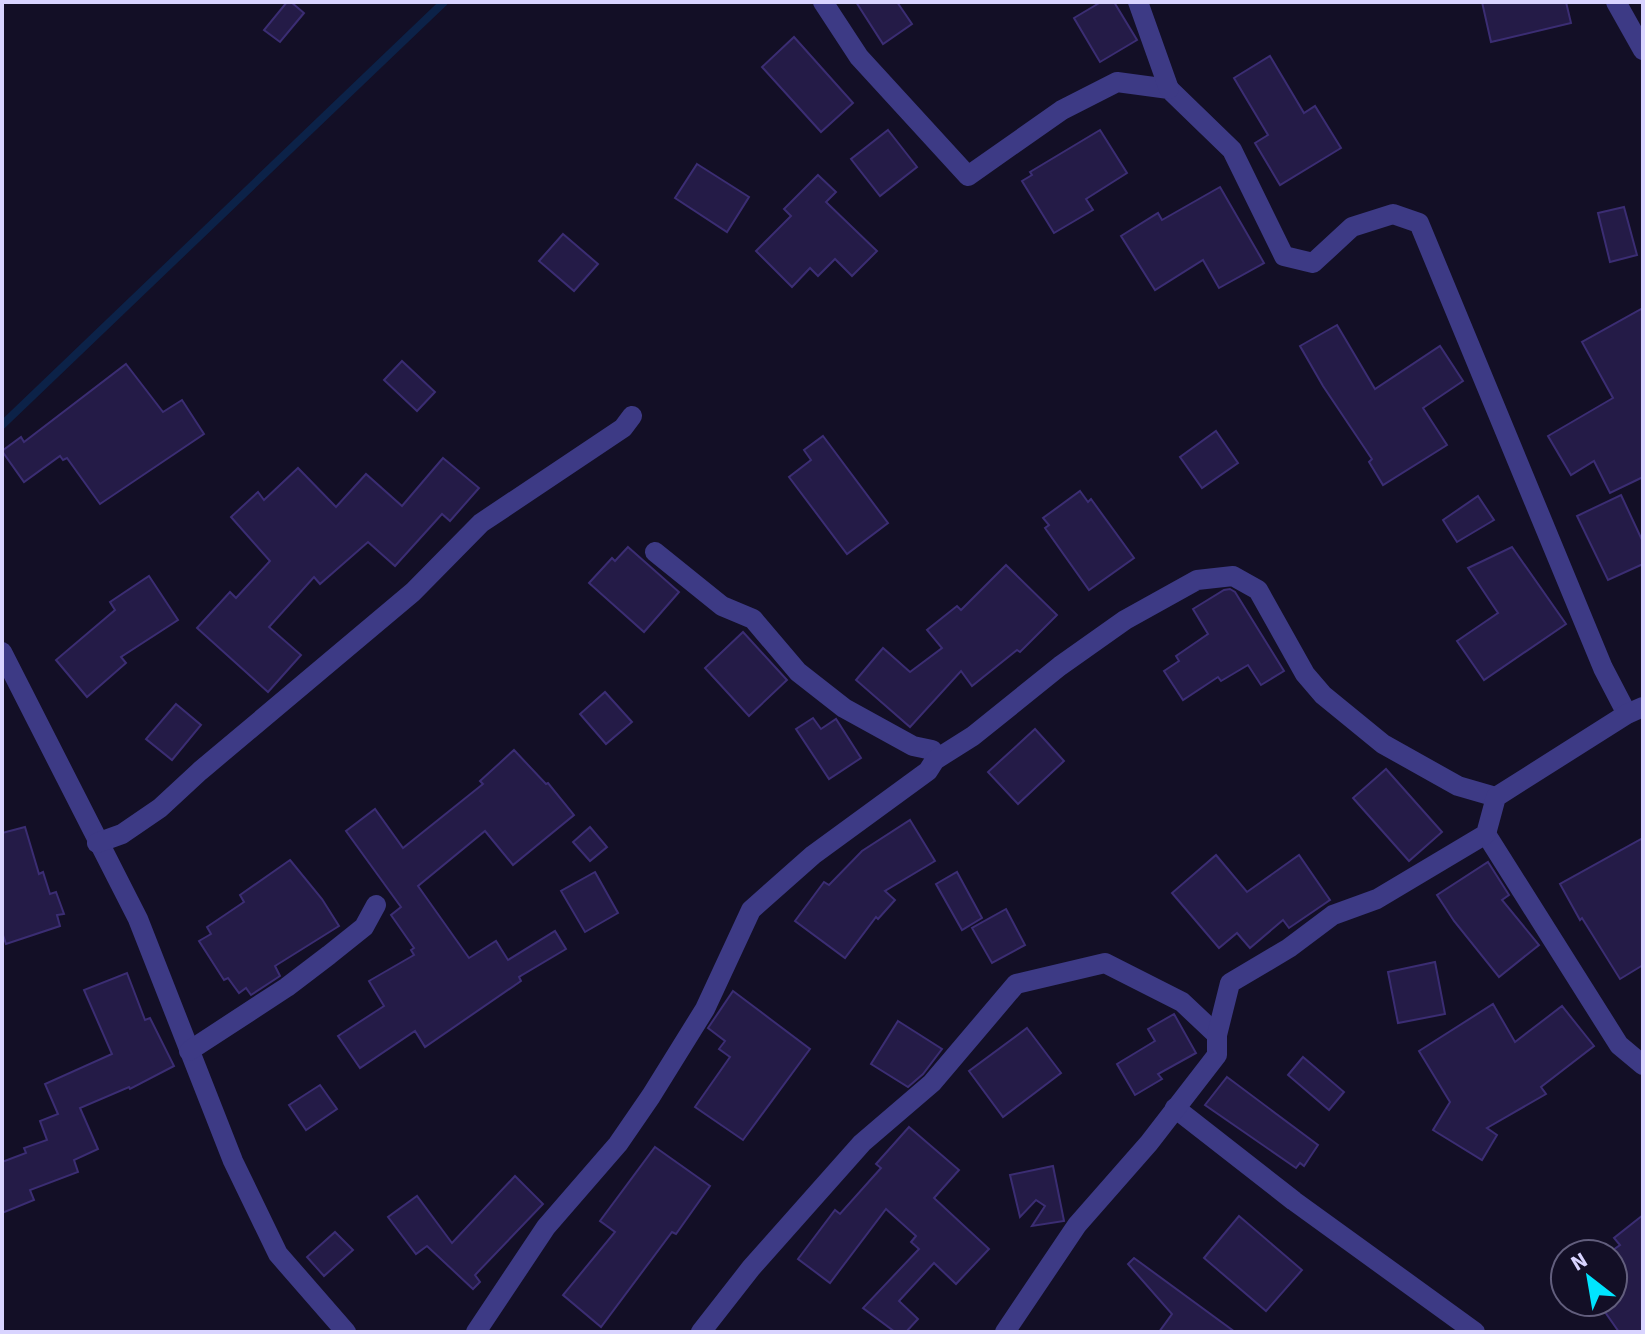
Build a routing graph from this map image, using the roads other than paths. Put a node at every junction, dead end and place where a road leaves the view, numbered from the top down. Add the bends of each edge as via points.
1 (823, 2) edge
2 (1138, 2) edge
3 (1616, 2) edge
4 (1643, 50) edge
5 (1169, 89) junction
6 (632, 416) dead end
7 (655, 552) dead end
8 (2, 652) edge
9 (1635, 711) edge
10 (935, 760) junction
11 (1496, 797) junction
12 (1486, 834) junction
13 (97, 843) junction
14 (376, 905) dead end
15 (1217, 1035) junction
16 (189, 1051) junction
17 (1643, 1065) edge
18 (1175, 1108) junction
19 (346, 1332) edge
20 (476, 1332) edge
21 (701, 1332) edge
22 (1005, 1332) edge
23 (1475, 1332) edge

1 - 5 street via 859,57 968,176 1062,110 1117,82
2 - 5 street
3 - 4 street
5 - 9 street via 1232,150 1284,256 1313,263 1352,227 1393,214 1419,223 1603,668
6 - 13 street via 623,428 481,523 413,592 160,808 122,834
7 - 10 street via 722,606 753,619 798,672 844,708 913,746 932,750
8 - 13 street
9 - 11 street
10 - 11 street via 1125,620 1197,580 1233,576 1258,590 1305,674 1323,695 1383,744 1458,786
10 - 20 street via 928,771 813,855 751,910 705,1009 651,1096 618,1144 546,1227
11 - 12 street
12 - 15 street via 1377,899 1333,915 1230,983
12 - 17 street via 1619,1045
13 - 16 street via 138,919
14 - 16 street via 364,927 329,955
15 - 18 street via 1217,1055
15 - 21 street via 1182,1002 1105,963 1016,984 932,1083 862,1143
16 - 19 street via 278,1254
18 - 22 street via 1077,1225
18 - 23 street

